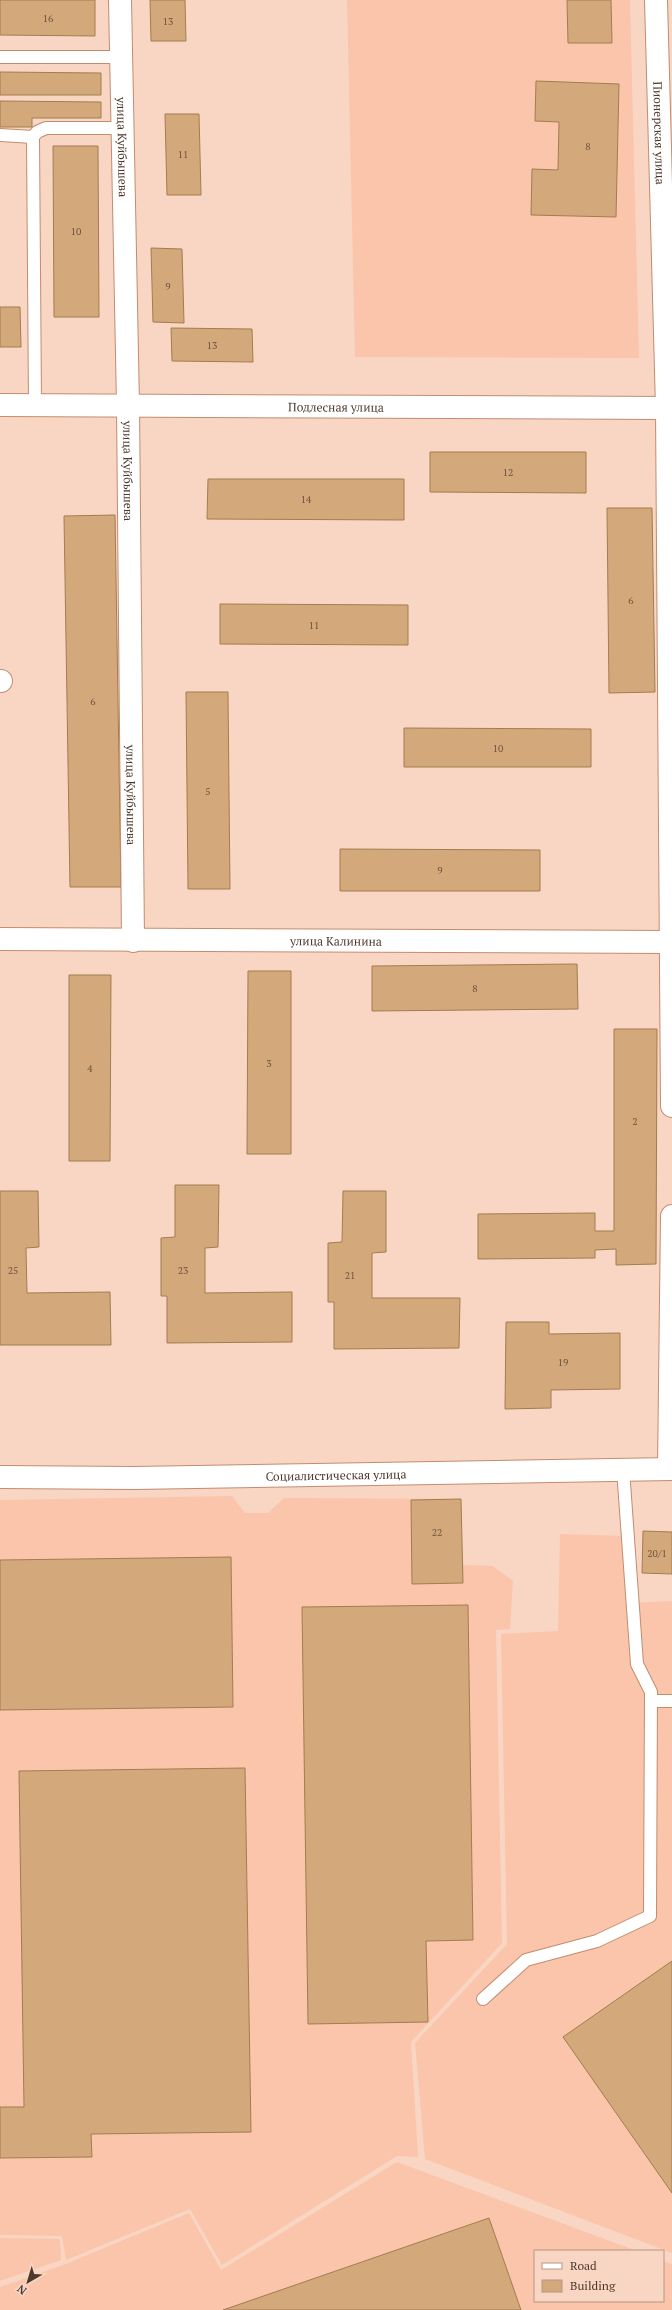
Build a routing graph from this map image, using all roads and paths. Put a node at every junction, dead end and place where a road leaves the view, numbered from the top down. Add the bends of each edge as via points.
1 (120, 0) edge
2 (656, 0) edge
3 (0, 57) edge
4 (120, 57) junction
5 (121, 128) junction
6 (0, 135) edge
7 (33, 137) junction
8 (0, 405) edge
9 (35, 405) junction
10 (128, 405) junction
11 (670, 408) edge
12 (0, 940) edge
13 (133, 941) junction
14 (672, 942) edge
15 (672, 1106) edge
16 (672, 1216) edge
17 (623, 1469) junction
18 (670, 1469) edge
19 (0, 1477) edge
20 (651, 1701) junction
21 (672, 1701) edge
22 (483, 1999) dead end

1 - 4 street, улица Куйбышева
2 - 11 street, Пионерская улица
3 - 4 lane
4 - 5 street, улица Куйбышева
5 - 7 lane via 46,128 36,132
5 - 10 street, улица Куйбышева
6 - 7 lane
7 - 9 lane
8 - 9 street, Подлесная улица
9 - 10 street, Подлесная улица
10 - 11 street, Подлесная улица
10 - 13 street, улица Куйбышева
11 - 14 street, Пионерская улица
12 - 13 street, улица Калинина
13 - 14 street, улица Калинина
14 - 15 street, Пионерская улица
16 - 18 street
17 - 18 street, Социалистическая улица
17 - 19 street, Социалистическая улица via 166,1478
17 - 20 lane via 637,1664 651,1692
20 - 21 lane
20 - 22 lane via 650,1916 598,1941 526,1960

